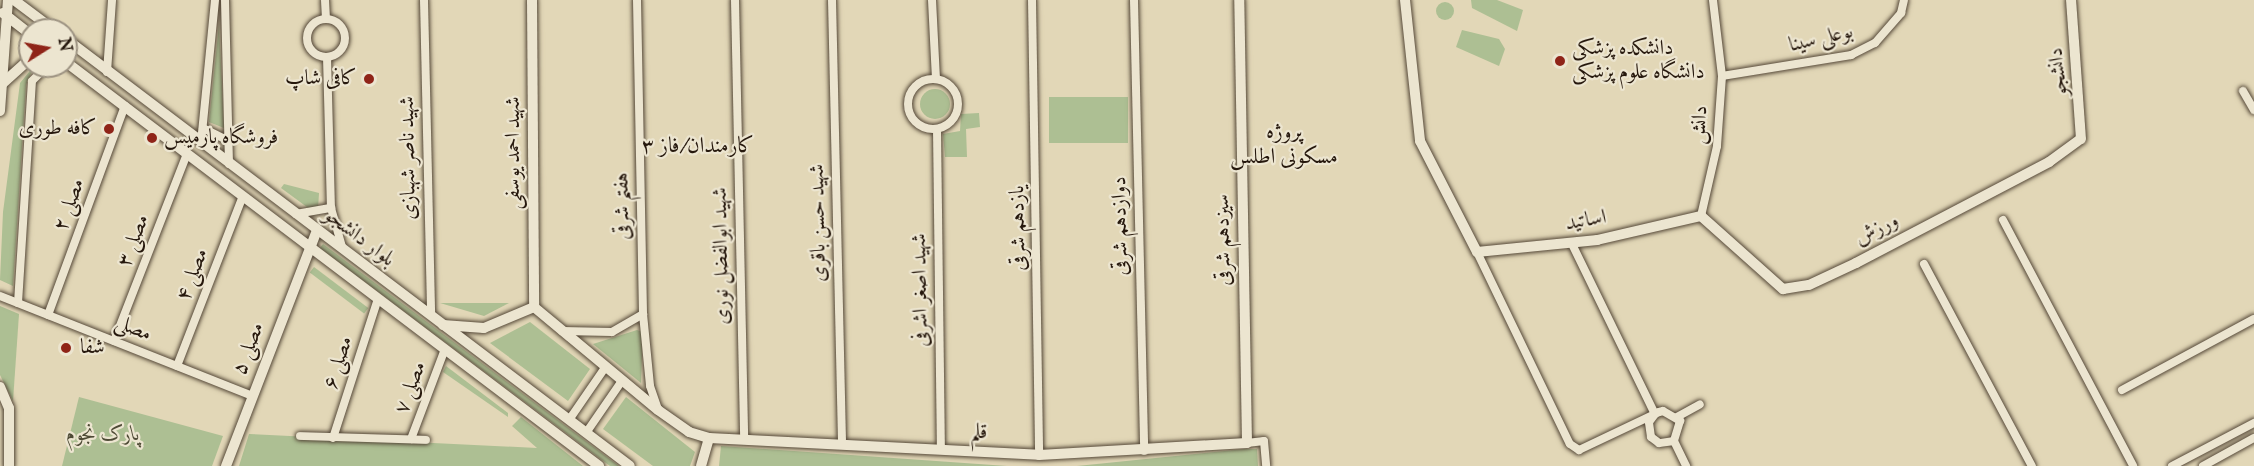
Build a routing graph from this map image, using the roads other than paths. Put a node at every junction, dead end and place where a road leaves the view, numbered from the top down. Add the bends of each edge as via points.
1 (8, 0) edge
2 (14, 0) edge
3 (112, 0) edge
4 (215, 0) edge
5 (225, 0) edge
6 (326, 0) edge
7 (424, 0) edge
8 (532, 0) edge
9 (637, 0) edge
10 (735, 0) edge
11 (832, 0) edge
12 (932, 0) edge
13 (1032, 0) edge
14 (1134, 0) edge
15 (1239, 0) edge
16 (1405, 0) edge
17 (1713, 0) edge
18 (1904, 0) edge
19 (2072, 0) edge
20 (3, 14) edge
21 (38, 18) edge
22 (213, 18) junction
23 (227, 19) junction
24 (326, 19) junction
25 (18, 25) edge
26 (78, 49) edge
27 (327, 57) junction
28 (18, 70) edge
29 (78, 72) edge
30 (107, 72) junction
31 (1722, 76) junction
32 (35, 78) edge
33 (936, 80) junction
34 (2, 85) junction
35 (2243, 91) dead end
36 (125, 106) junction
37 (2254, 110) edge
38 (0, 111) edge
39 (203, 128) junction
40 (938, 129) junction
41 (2081, 139) joint
42 (229, 141) junction
43 (201, 142) junction
44 (187, 154) junction
45 (230, 164) junction
46 (243, 196) junction
47 (331, 208) junction
48 (296, 214) junction
49 (1701, 216) junction
50 (2004, 220) dead end
51 (317, 231) junction
52 (1572, 244) junction
53 (309, 246) junction
54 (342, 249) junction
55 (1477, 252) junction
56 (1924, 264) dead end
57 (0, 296) edge
58 (378, 299) junction
59 (18, 303) junction
60 (534, 306) junction
61 (643, 314) junction
62 (48, 315) junction
63 (430, 315) junction
64 (2254, 319) edge
65 (443, 325) junction
66 (562, 331) junction
67 (114, 341) junction
68 (445, 349) junction
69 (177, 366) junction
70 (604, 369) junction
71 (621, 382) junction
72 (0, 387) edge
73 (2122, 390) dead end
74 (252, 396) junction
75 (1700, 404) dead end
76 (658, 410) junction
77 (1655, 414) junction
78 (1677, 417) junction
79 (569, 420) junction
80 (2254, 423) edge
81 (586, 433) junction
82 (300, 436) dead end
83 (333, 438) junction
84 (709, 438) junction
85 (2254, 438) edge
86 (411, 439) junction
87 (426, 440) dead end
88 (744, 440) junction
89 (1674, 441) junction
90 (1247, 443) junction
91 (842, 445) junction
92 (941, 450) junction
93 (1144, 451) junction
94 (1039, 461) edge
95 (9, 466) edge
96 (226, 466) edge
97 (599, 466) edge
98 (630, 466) edge
99 (701, 466) edge
100 (1266, 466) edge
101 (1686, 466) edge
102 (2032, 466) edge
103 (2133, 466) edge
104 (2172, 466) edge
105 (2203, 466) edge

1 - 20 street
2 - 21 street
3 - 30 street
4 - 22 street
5 - 23 street
6 - 24 street
7 - 63 street, شهید ناصر شهبازی
8 - 60 street, شهید احمد یوسفی
9 - 61 street, هفتم شرقی
10 - 88 street, شهید ابوالفضل نوری
11 - 91 street, شهید حسن باقری
12 - 33 street
13 - 94 street, یازدهم شرقی
14 - 93 street, دوازدهم شرقی
15 - 90 street, سیزدهم شرقی
16 - 55 street via 1420,141
17 - 31 street, دانش
18 - 31 street, بوعلی سینا via 1901,13 1875,43 1851,55
19 - 41 street, دانشجو
20 - 25 street
20 - 34 street
22 - 23 street via 220,14
22 - 39 street
23 - 42 street
24 - 27 street via 340,24 345,38 340,51
24 - 27 street via 312,25 307,39 313,52
26 - 30 street, بلوار دانشجو
27 - 47 street
28 - 34 street
29 - 36 street, بلوار دانشجو
30 - 43 street, بلوار دانشجو
31 - 49 street, دانش via 1717,146
32 - 59 street
33 - 40 street via 952,88 958,100 954,119
33 - 40 street via 918,85 909,102 919,125
34 - 38 street
35 - 37 street
36 - 44 street, بلوار دانشجو
36 - 62 street, مصلی ۲
39 - 42 street
39 - 43 street
40 - 92 street, شهید اصغر اشرفی
41 - 49 street, ورزش via 2049,162 1809,285 1783,289 1715,222
42 - 45 street
43 - 45 street, بلوار دانشجو
44 - 46 street, بلوار دانشجو
44 - 67 street, مصلی ۳
45 - 48 street, بلوار دانشجو
46 - 53 street, بلوار دانشجو
46 - 69 street, مصلی ۴
47 - 48 street
47 - 54 street
48 - 51 street, بلوار دانشجو
49 - 52 street, اساتید
50 - 103 street
51 - 53 street, مصلی ۵
51 - 54 street, بلوار دانشجو
52 - 55 street, اساتید
52 - 77 street
53 - 58 street, بلوار دانشجو
53 - 74 street, مصلی ۵
54 - 63 street, بلوار دانشجو
55 - 77 street via 1570,444 1579,450
56 - 102 street
57 - 59 street, مصلی
58 - 68 street, بلوار دانشجو
58 - 83 street, مصلی ۶
59 - 62 street, مصلی
60 - 65 street via 484,328
60 - 66 street, قلم
61 - 66 street via 612,332
61 - 76 street, هفتم شرقی via 650,386
62 - 67 street, مصلی
63 - 65 street, بلوار دانشجو
64 - 73 street
65 - 79 street, بلوار دانشجو
66 - 70 street, قلم
67 - 69 street, مصلی
68 - 86 street, مصلی ۷
68 - 97 street, بلوار دانشجو
69 - 74 street, مصلی
70 - 71 street, قلم
70 - 79 street
71 - 76 street, قلم
71 - 81 street
72 - 95 street via 9,408
74 - 96 street, مصلی ۵
75 - 78 street
76 - 84 street, قلم via 688,432
77 - 78 street via 1667,411
77 - 89 street via 1649,422 1651,437 1659,443
78 - 89 street via 1681,430
79 - 81 street, بلوار دانشجو
80 - 104 street
81 - 98 street, بلوار دانشجو
82 - 83 street
83 - 86 street
84 - 88 street, قلم
84 - 99 street
85 - 105 street
86 - 87 street
88 - 91 street, قلم
89 - 101 street
90 - 93 street, قلم
90 - 100 street via 1264,441
91 - 92 street, قلم
92 - 94 street, قلم
93 - 94 street, قلم

